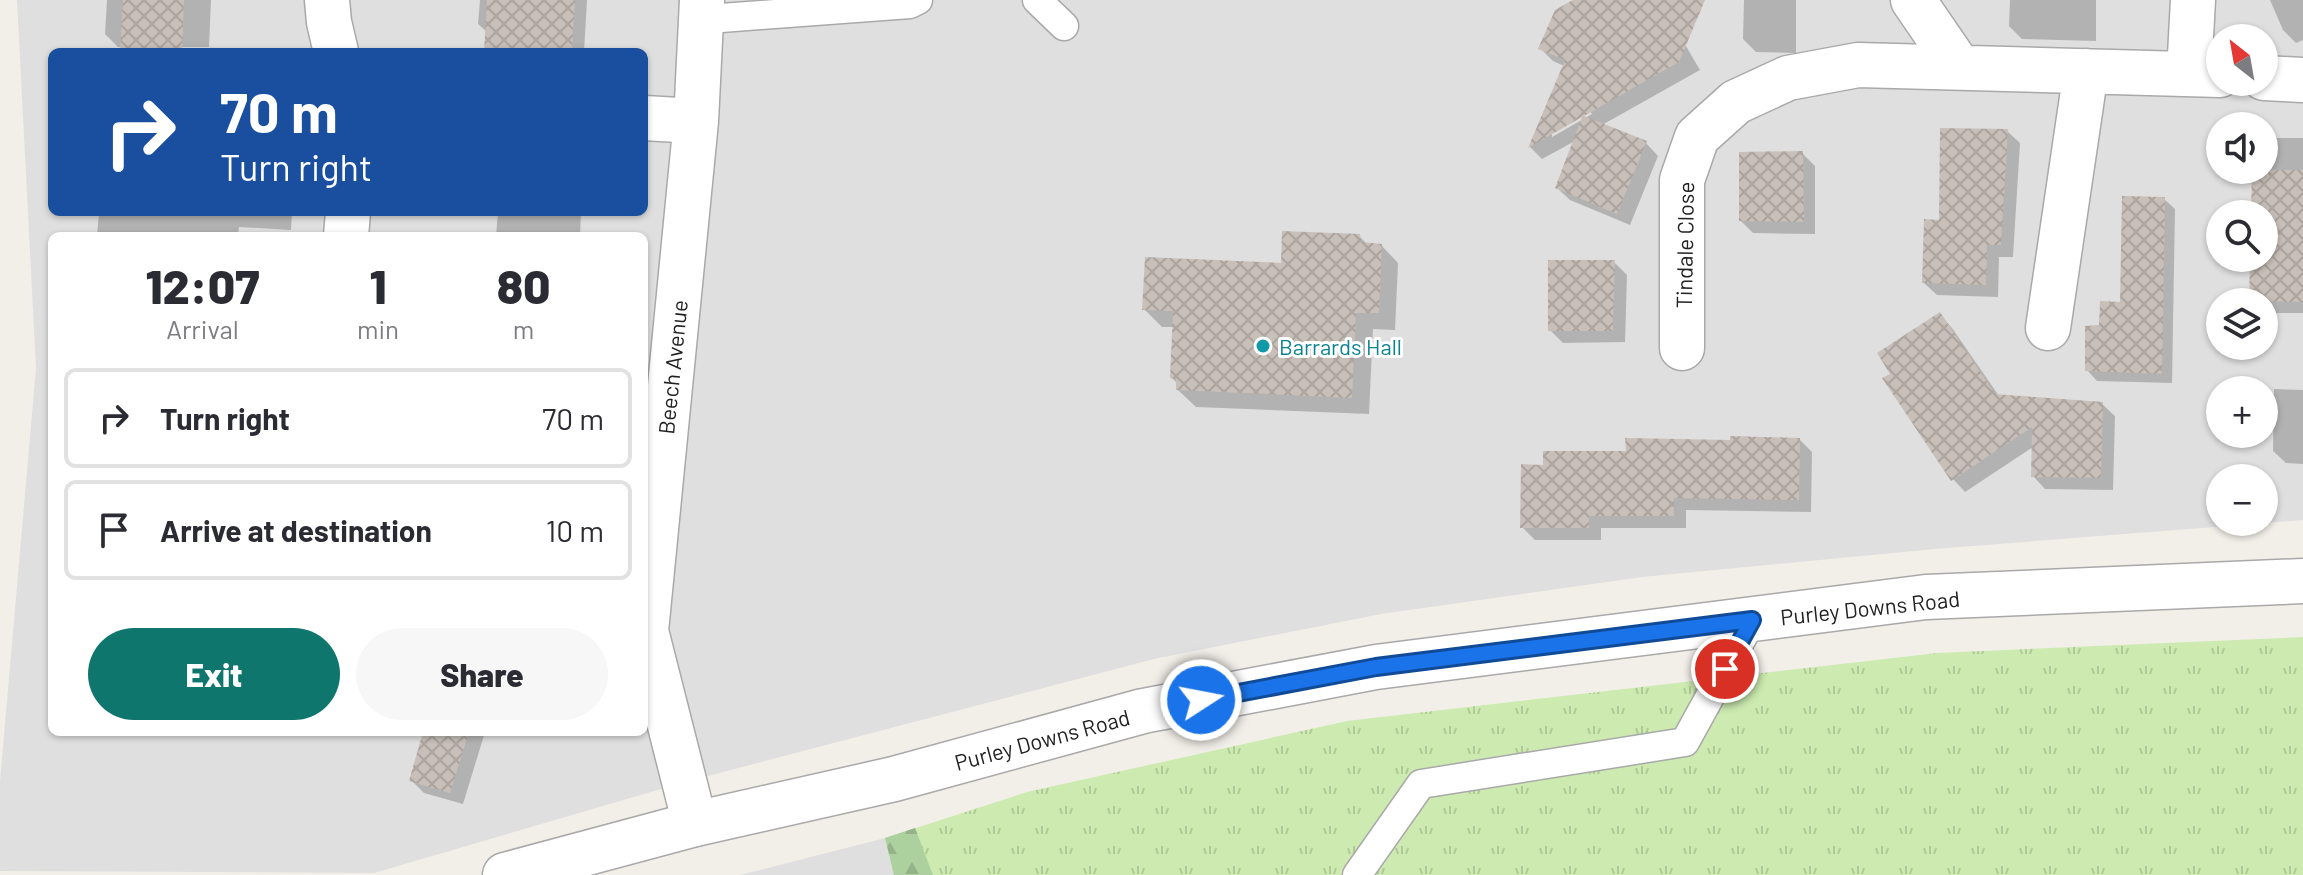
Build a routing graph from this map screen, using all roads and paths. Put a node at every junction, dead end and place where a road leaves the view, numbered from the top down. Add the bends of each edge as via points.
1 (327, 0) edge
2 (918, 0) edge
3 (1037, 0) edge
4 (1913, 0) edge
5 (2193, 0) edge
6 (702, 8) edge
7 (1064, 26) dead end
8 (335, 48) edge
9 (1959, 67) junction
10 (2086, 71) junction
11 (2204, 74) edge
12 (2278, 79) edge
13 (2303, 80) edge
14 (648, 118) edge
15 (696, 121) junction
16 (2048, 328) dead end
17 (1682, 348) dead end
18 (2303, 581) edge
19 (648, 611) edge
20 (1752, 620) junction
21 (648, 639) edge
22 (695, 824) junction
23 (505, 875) edge
24 (1357, 875) edge

1 - 8 street
2 - 6 lane via 721,18
3 - 7 lane
4 - 9 street
5 - 11 street, Tindale Close
6 - 15 street, Beech Avenue
9 - 10 street, Tindale Close
9 - 17 street, Tindale Close via 1858,65 1788,78 1736,102 1697,137 1682,180
10 - 11 street, Tindale Close
10 - 16 street
12 - 13 street
14 - 15 street
15 - 19 street, Beech Avenue
18 - 20 street, Purley Downs Road via 1926,597
20 - 22 street, Purley Downs Road via 1376,667 1205,699
20 - 24 lane via 1685,742 1421,784
21 - 22 street, Beech Avenue
22 - 23 street, Purley Downs Road

